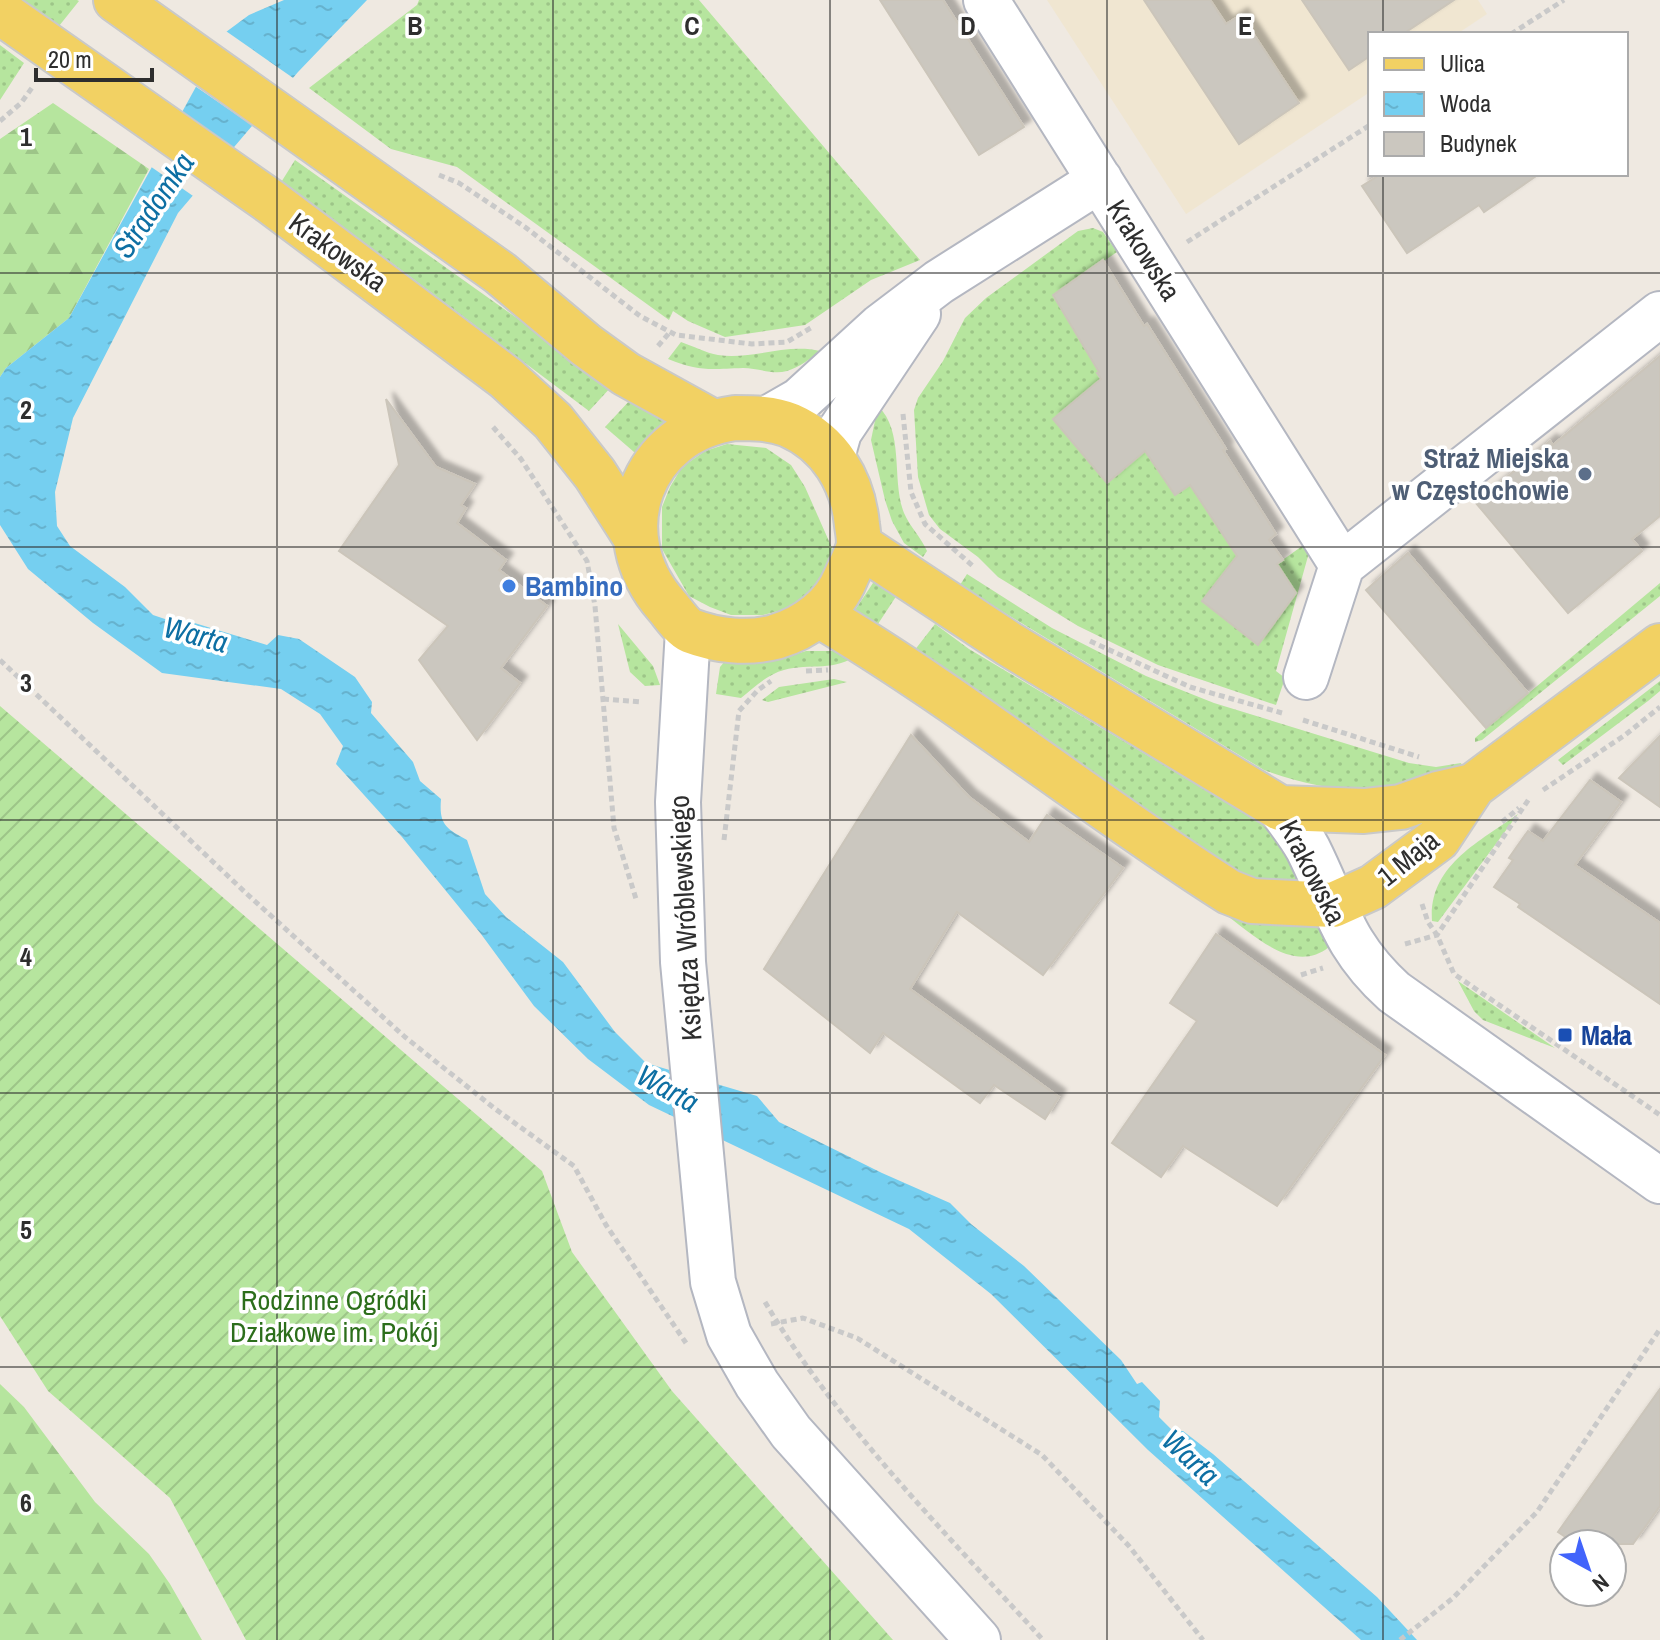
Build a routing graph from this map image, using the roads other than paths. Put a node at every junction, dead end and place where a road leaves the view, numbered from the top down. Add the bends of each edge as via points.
1 (116, 0) edge
2 (986, 0) edge
3 (0, 12) edge
4 (1100, 180) junction
5 (1660, 314) edge
6 (862, 368) junction
7 (767, 419) junction
8 (713, 422) junction
9 (832, 457) junction
10 (634, 535) junction
11 (859, 545) junction
12 (1342, 565) junction
13 (819, 615) junction
14 (688, 630) junction
15 (1660, 646) edge
16 (1306, 677) dead end
17 (1473, 786) junction
18 (1280, 808) junction
19 (1333, 905) junction
20 (1660, 1181) edge
21 (978, 1640) edge

1 - 8 main road via 500,273 626,374
2 - 4 street, Krakowska
3 - 10 main road, Krakowska via 271,202 506,378 553,421
4 - 6 street, Krakowska via 939,282
4 - 12 street, Krakowska
5 - 12 street
6 - 7 street, Krakowska
6 - 9 street, Krakowska
7 - 8 main road
7 - 9 main road via 807,435
8 - 10 main road via 686,434 663,453 646,478
9 - 11 main road via 855,503
10 - 14 main road via 651,588
11 - 13 main road via 842,587
11 - 18 main road, Krakowska via 1009,644
12 - 16 street
13 - 14 main road via 792,632 760,640 726,640
13 - 19 main road, 1 Maja via 879,650 1229,892 1252,901
14 - 21 street, Księdza Wróblewskiego via 678,802 683,962 713,1282 729,1335 791,1432
15 - 17 main road, 1 Maja
17 - 18 main road, 1 Maja via 1401,807
17 - 19 main road, 1 Maja via 1438,839 1373,887
18 - 19 street, Krakowska via 1308,849
19 - 20 street, Krakowska via 1363,962 1394,992

